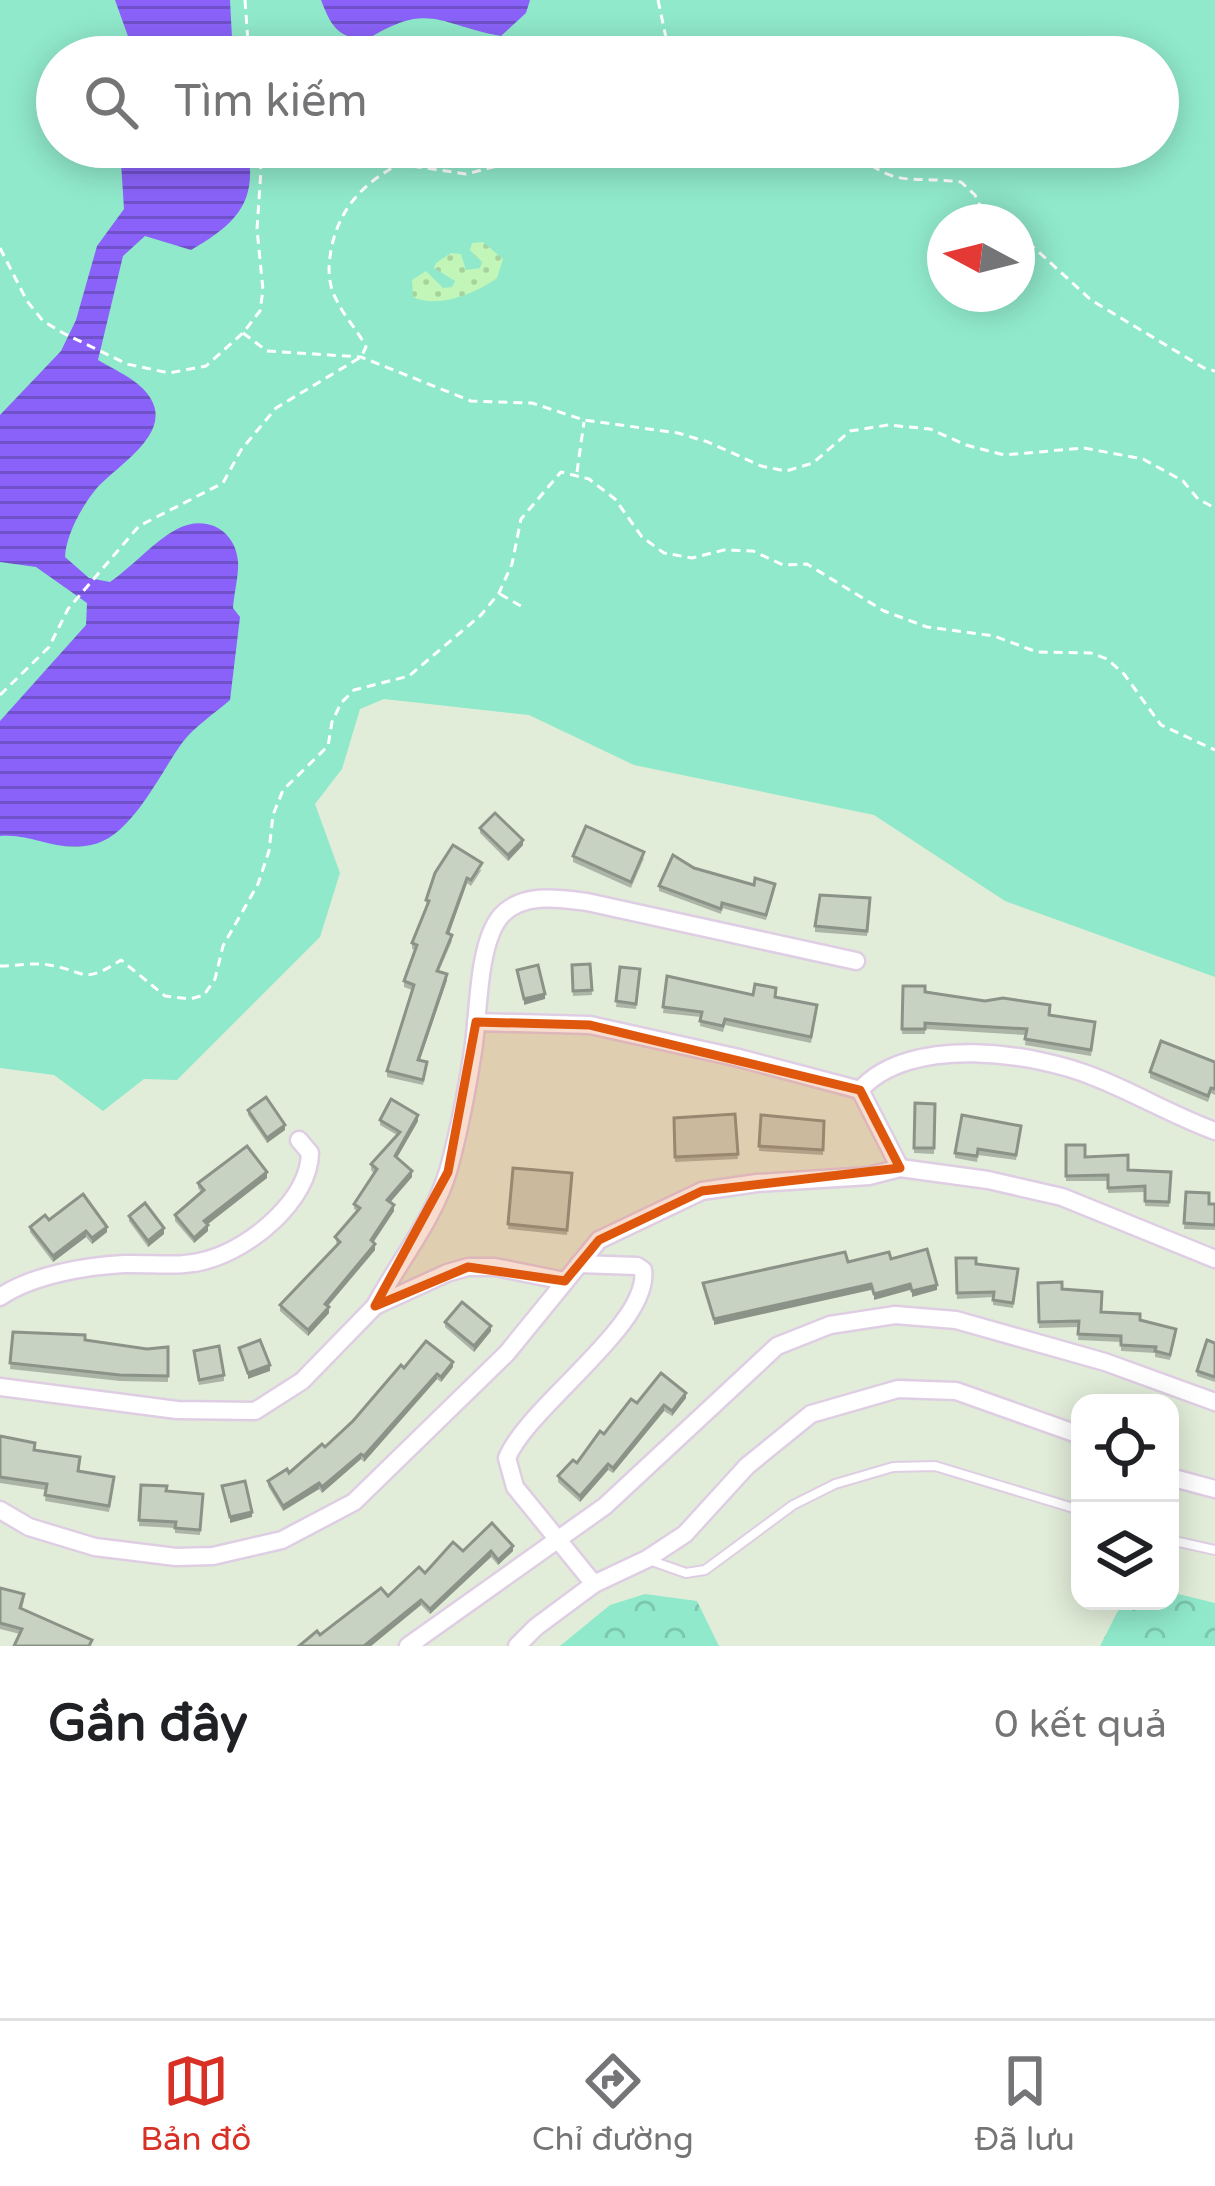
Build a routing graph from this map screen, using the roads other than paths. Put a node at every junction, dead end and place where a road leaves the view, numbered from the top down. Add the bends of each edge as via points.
1 (856, 961) dead end
2 (476, 1022) junction
3 (860, 1090) junction
4 (1215, 1131) edge
5 (299, 1140) dead end
6 (900, 1168) junction
7 (1213, 1260) edge
8 (579, 1264) junction
9 (565, 1281) junction
10 (0, 1297) edge
11 (375, 1306) junction
12 (0, 1387) edge
13 (1215, 1402) edge
14 (1071, 1432) edge
15 (1179, 1479) edge
16 (1215, 1489) edge
17 (1071, 1507) edge
18 (0, 1510) edge
19 (560, 1540) junction
20 (1179, 1542) edge
21 (1215, 1550) edge
22 (647, 1559) junction
23 (594, 1584) junction
24 (408, 1646) edge
25 (517, 1646) edge

1 - 2 street via 545,898 511,908 493,928
2 - 3 street via 590,1025
2 - 11 street via 448,1172
3 - 4 street via 921,1055 971,1053 1070,1068
3 - 6 street
5 - 10 street via 310,1153 303,1187 223,1253 60,1275
6 - 7 street via 1062,1197
6 - 8 street via 703,1191 598,1240
8 - 9 street
8 - 19 street via 629,1264 645,1278 629,1316 506,1458 515,1487
9 - 11 street via 469,1267
9 - 18 street via 507,1353 354,1502 282,1540 176,1557 95,1547
11 - 12 street via 302,1381 255,1411 177,1410
13 - 19 street via 980,1324 858,1319 776,1346
14 - 22 street via 956,1391 898,1389 858,1398 811,1414 748,1466 686,1534
15 - 16 street
17 - 22 lane via 934,1466 893,1466 793,1505 705,1570 686,1573
19 - 23 street
19 - 24 street
20 - 21 lane
22 - 23 street
23 - 25 street

